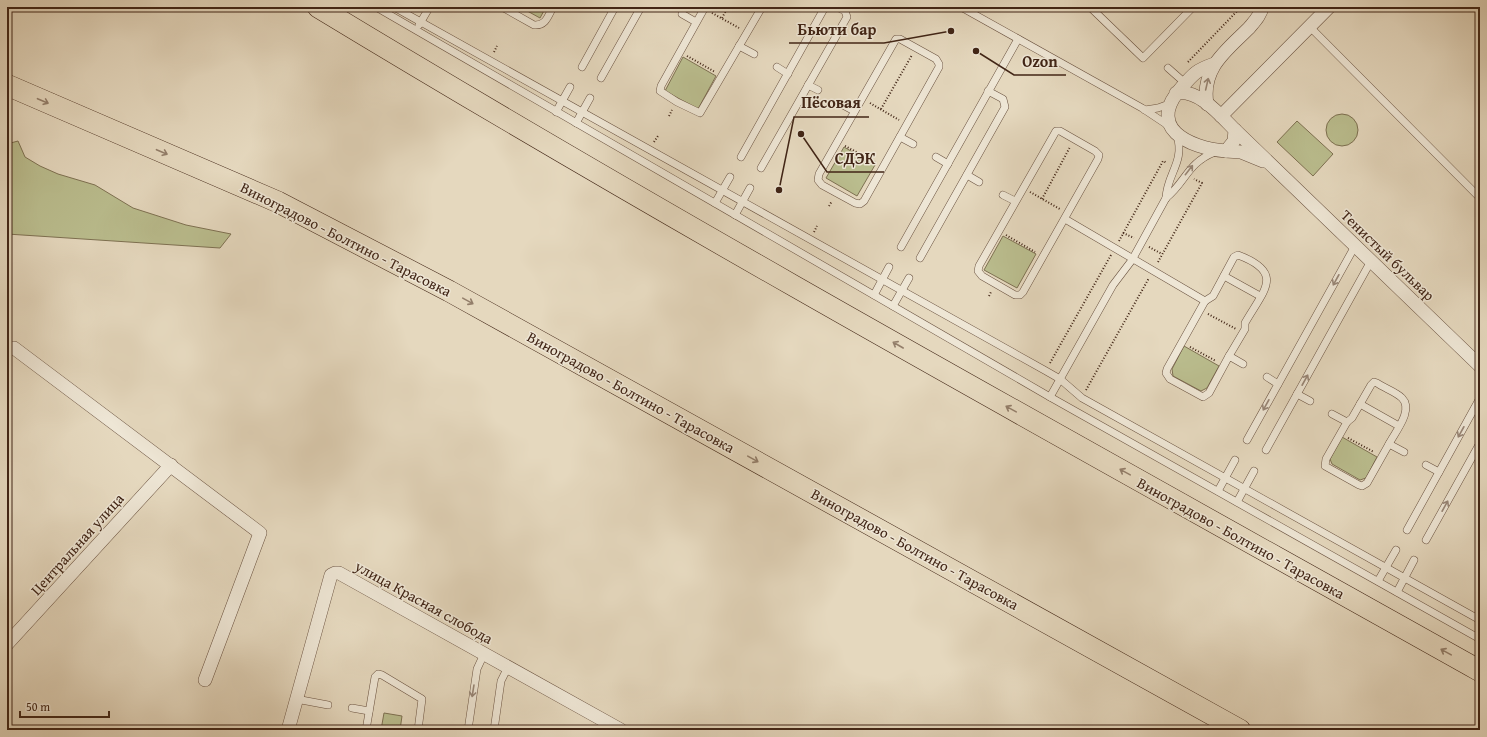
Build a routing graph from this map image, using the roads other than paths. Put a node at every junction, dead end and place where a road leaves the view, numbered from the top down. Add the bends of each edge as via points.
1 (318, 7) edge
2 (376, 7) edge
3 (394, 7) edge
4 (502, 7) edge
5 (553, 7) edge
6 (615, 7) edge
7 (641, 7) edge
8 (762, 7) edge
9 (826, 7) edge
10 (838, 7) edge
11 (961, 7) edge
12 (1090, 7) edge
13 (1192, 7) edge
14 (1262, 7) edge
15 (1329, 7) edge
16 (429, 8) edge
17 (705, 8) edge
18 (407, 10) edge
19 (682, 14) dead end
20 (401, 22) junction
21 (421, 22) junction
22 (696, 22) junction
23 (1309, 26) junction
24 (416, 30) junction
25 (1018, 39) junction
26 (740, 46) junction
27 (754, 54) dead end
28 (1214, 64) junction
29 (582, 67) dead end
30 (777, 68) dead end
31 (1168, 68) dead end
32 (788, 74) junction
33 (601, 78) dead end
34 (1181, 79) junction
35 (7, 85) edge
36 (808, 85) junction
37 (570, 87) dead end
38 (818, 90) dead end
39 (988, 91) junction
40 (590, 98) dead end
41 (1173, 98) junction
42 (562, 101) junction
43 (841, 104) dead end
44 (1207, 104) junction
45 (1145, 110) junction
46 (854, 111) junction
47 (556, 112) junction
48 (582, 112) junction
49 (1221, 116) junction
50 (576, 123) junction
51 (1235, 130) junction
52 (1174, 131) junction
53 (900, 137) junction
54 (913, 144) dead end
55 (1222, 150) junction
56 (741, 157) dead end
57 (936, 157) dead end
58 (948, 164) junction
59 (1273, 167) junction
60 (761, 168) dead end
61 (967, 175) junction
62 (730, 177) dead end
63 (979, 182) dead end
64 (750, 188) dead end
65 (722, 190) junction
66 (1003, 195) dead end
67 (1166, 198) junction
68 (1480, 198) edge
69 (743, 202) junction
70 (1015, 202) junction
71 (715, 203) junction
72 (735, 215) junction
73 (1066, 216) junction
74 (1355, 246) junction
75 (901, 247) dead end
76 (920, 258) dead end
77 (1132, 260) junction
78 (1371, 261) junction
79 (890, 267) dead end
80 (1224, 276) junction
81 (909, 278) dead end
82 (882, 280) junction
83 (902, 291) junction
84 (874, 295) junction
85 (1260, 296) junction
86 (1205, 300) junction
87 (893, 306) junction
88 (7, 348) edge
89 (1229, 356) junction
90 (1243, 364) dead end
91 (1480, 366) edge
92 (1266, 377) dead end
93 (1060, 379) junction
94 (1278, 384) junction
95 (1297, 394) junction
96 (1050, 397) junction
97 (1480, 398) edge
98 (1310, 401) dead end
99 (1360, 404) junction
100 (1332, 414) dead end
101 (1346, 422) junction
102 (1399, 426) junction
103 (1247, 440) dead end
104 (1480, 442) edge
105 (1389, 444) junction
106 (1266, 450) dead end
107 (1404, 452) dead end
108 (1235, 460) dead end
109 (171, 465) junction
110 (1426, 465) dead end
111 (1254, 471) dead end
112 (1439, 472) junction
113 (1226, 478) junction
114 (1244, 488) junction
115 (1218, 491) junction
116 (1237, 502) junction
117 (1407, 530) dead end
118 (1426, 540) dead end
119 (1396, 550) dead end
120 (1414, 560) dead end
121 (1386, 567) junction
122 (1405, 578) junction
123 (1378, 581) junction
124 (1397, 592) junction
125 (1480, 620) edge
126 (1480, 639) edge
127 (7, 644) edge
128 (484, 654) junction
129 (508, 667) junction
130 (1480, 671) edge
131 (205, 680) dead end
132 (296, 699) junction
133 (328, 704) dead end
134 (352, 708) dead end
135 (369, 711) junction
136 (288, 730) edge
137 (366, 730) edge
138 (418, 730) edge
139 (468, 730) edge
140 (494, 730) edge
141 (621, 730) edge
142 (1240, 730) edge

130 -> 1 main road, Виноградово - Болтино - Тарасовка via 972,388
2 - 20 lane
3 - 18 lane
4 - 5 lane via 534,25 540,25 545,23
6 - 29 lane
7 - 33 lane
8 - 26 lane
9 - 32 lane
10 - 36 lane via 845,11 847,16
11 - 25 lane
12 - 13 lane via 1143,58
14 - 28 street via 1255,22
15 - 23 street
16 - 21 lane
17 - 22 lane
18 - 20 lane
18 - 21 lane
19 - 22 lane
20 - 24 lane
21 - 24 lane
21 - 42 lane
22 - 26 lane via 661,86 660,91 677,102 700,113
23 - 49 street
23 - 68 lane
24 - 47 lane
25 - 39 lane
25 - 45 lane
26 - 27 lane
28 - 34 street via 1198,69
44 -> 28 street via 1205,92
30 - 32 lane
31 - 34 lane
32 - 56 lane
34 - 41 street
35 -> 142 main road, Виноградово - Болтино - Тарасовка via 278,202 449,291
36 - 38 lane
36 - 60 lane
37 - 42 lane
39 - 58 lane
39 - 61 lane via 1003,99 1005,107
40 - 48 lane
41 - 44 street, Тенистый бульвар via 1184,92
41 - 45 lane via 1158,108
41 - 52 street via 1167,117
42 - 47 lane
42 - 48 lane
43 - 46 lane
44 - 49 street, Тенистый бульвар
45 - 52 lane
46 - 53 lane via 819,174 818,180 822,185 860,204
46 - 53 lane via 894,41 900,39 936,59 938,67
47 - 50 lane
48 - 50 lane
48 - 65 lane
49 - 51 street, Тенистый бульвар
50 - 71 lane
51 - 55 street via 1234,141
51 - 59 street, Тенистый бульвар
52 - 55 street, Тенистый бульвар via 1194,145
52 - 67 lane via 1180,146 1180,156 1166,188
53 - 54 lane
55 - 59 street, Тенистый бульвар via 1241,152
67 -> 55 lane via 1194,164 1204,156
57 - 58 lane
58 - 75 lane
59 - 74 street, Тенистый бульвар
61 - 63 lane
61 - 76 lane
62 - 65 lane
64 - 69 lane
65 - 69 lane
65 - 71 lane
66 - 70 lane
67 - 77 lane
69 - 72 lane
69 - 82 lane
70 - 73 lane via 1053,133 1060,131 1099,155
70 - 73 lane via 978,266 978,271 982,276 1015,295 1023,292
71 - 72 lane
72 - 84 lane
73 - 77 lane
74 - 78 street, Тенистый бульвар
74 -> 94 lane
77 - 86 lane
77 - 93 lane via 1113,285
78 - 91 street, Тенистый бульвар
95 -> 78 lane
79 - 82 lane
80 - 85 lane
80 - 85 lane via 1234,257 1238,255 1261,267 1268,280
80 - 86 lane via 1213,296
81 - 83 lane
82 - 83 lane
82 - 84 lane
83 - 87 lane
83 - 93 lane
84 - 87 lane
85 - 89 lane
86 - 89 lane via 1166,373 1170,379 1203,397 1209,393
87 - 96 lane
88 - 109 street via 14,348
89 - 90 lane
92 - 94 lane
93 - 96 lane
93 - 113 lane via 1082,398
94 -> 103 lane
95 - 98 lane
95 - 106 lane
96 - 115 lane
97 -> 112 lane
99 - 101 lane via 1352,418
99 - 102 lane
99 - 102 lane via 1374,382 1394,393 1403,399 1406,408
100 - 101 lane
101 - 105 lane via 1324,462 1325,466 1359,485 1365,485
102 - 105 lane
118 -> 104 lane
105 - 107 lane
108 - 113 lane
109 - 127 street, Центральная улица
109 - 131 street via 260,533
110 - 112 lane
111 - 114 lane
112 - 117 lane
113 - 114 lane
113 - 115 lane
114 - 116 lane
114 - 121 lane
115 - 116 lane
116 - 123 lane
119 - 121 lane
120 - 122 lane
121 - 122 lane
121 - 123 lane
122 - 124 lane
122 - 125 lane
123 - 124 lane
124 - 126 lane
128 - 129 street, улица Красная слобода
128 - 132 street, улица Красная слобода via 335,573 331,575
128 -> 139 lane via 477,669
129 - 140 lane via 502,681
129 - 141 street, улица Красная слобода
132 - 133 lane
132 - 136 street, улица Красная слобода
134 - 135 lane
135 - 137 lane
135 - 138 lane via 375,677 378,674 382,675 422,699

